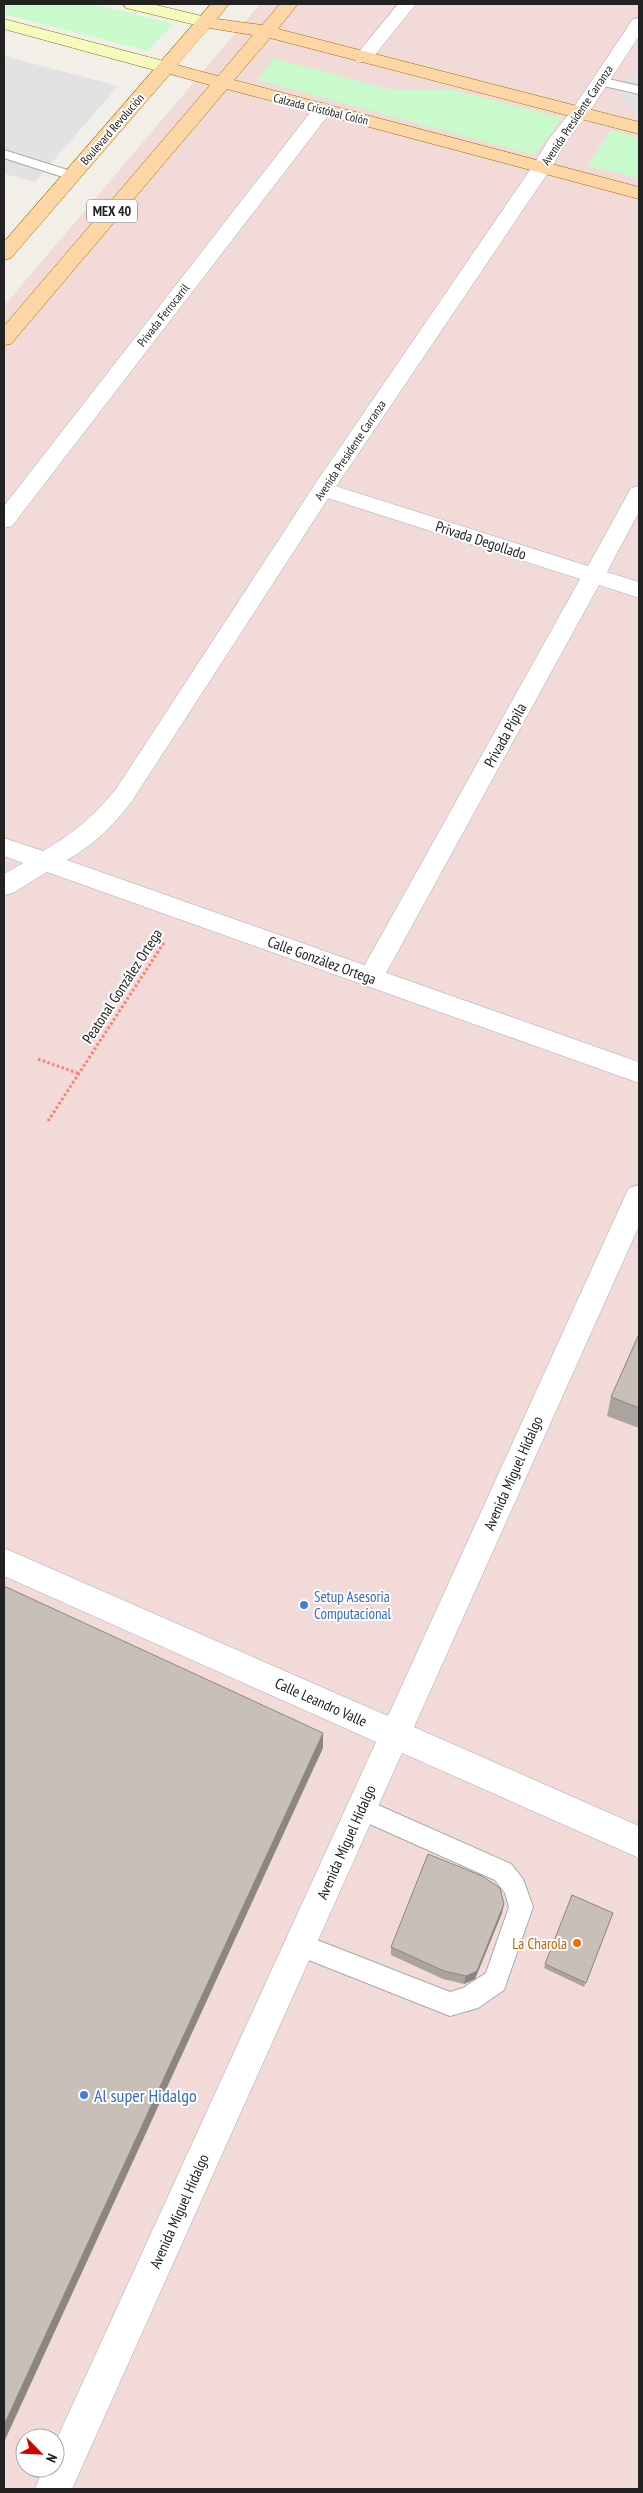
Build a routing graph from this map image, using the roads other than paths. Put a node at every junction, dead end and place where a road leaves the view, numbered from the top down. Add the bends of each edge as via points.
1 (132, 4) edge
2 (220, 4) edge
3 (289, 4) edge
4 (407, 4) edge
5 (204, 22) junction
6 (639, 23) edge
7 (4, 24) edge
8 (266, 31) junction
9 (363, 58) junction
10 (165, 67) junction
11 (600, 81) junction
12 (221, 83) junction
13 (639, 90) edge
14 (323, 109) junction
15 (579, 113) junction
16 (639, 128) edge
17 (4, 154) edge
18 (542, 167) junction
19 (72, 176) junction
20 (639, 193) edge
21 (4, 254) edge
22 (4, 339) edge
23 (323, 490) junction
24 (639, 493) edge
25 (4, 521) edge
26 (594, 575) junction
27 (639, 590) edge
28 (4, 847) edge
29 (45, 862) junction
30 (4, 886) edge
31 (370, 977) junction
32 (639, 1073) edge
33 (639, 1196) edge
34 (4, 1562) edge
35 (395, 1735) junction
36 (362, 1809) junction
37 (639, 1842) edge
38 (300, 1945) junction
39 (53, 2489) edge

1 - 5 main road
2 - 5 main road, Boulevard Revolución
3 - 8 main road, MEX 40
4 - 9 street
5 - 8 main road
5 - 10 main road, Boulevard Revolución
6 - 11 street, Avenida Presidente Carranza
7 - 10 main road, Calzada Cristóbal Colón
8 - 9 main road
8 - 12 main road, MEX 40
9 - 15 main road
10 - 12 main road, Calzada Cristóbal Colón
10 - 19 main road, Boulevard Revolución
11 - 13 lane
11 - 15 street, Avenida Presidente Carranza
12 - 14 main road, Calzada Cristóbal Colón
12 - 22 main road, MEX 40
14 - 18 main road, Calzada Cristóbal Colón
14 - 25 street, Privada Ferrocarril
15 - 16 main road
15 - 18 street, Avenida Presidente Carranza via 558,139
17 - 19 lane
18 - 20 main road, Calzada Cristóbal Colón
18 - 23 street, Avenida Presidente Carranza
19 - 21 main road, Boulevard Revolución
23 - 26 street, Privada Degollado
23 - 29 street, Avenida Presidente Carranza via 124,795 103,822
24 - 26 street, Privada Pípila
26 - 27 street, Privada Degollado
26 - 31 street, Privada Pípila
28 - 29 street, Calle González Ortega
29 - 30 street, Avenida Presidente Carranza
29 - 31 street, Calle González Ortega
31 - 32 street, Calle González Ortega
33 - 35 street, Avenida Miguel Hidalgo
34 - 35 street, Calle Leandro Valle
35 - 36 street, Avenida Miguel Hidalgo
35 - 37 street, Calle Leandro Valle
36 - 38 street, Avenida Miguel Hidalgo
36 - 38 lane via 503,1872 515,1887 521,1907 494,1982 469,1999 450,2004
38 - 39 street, Avenida Miguel Hidalgo

